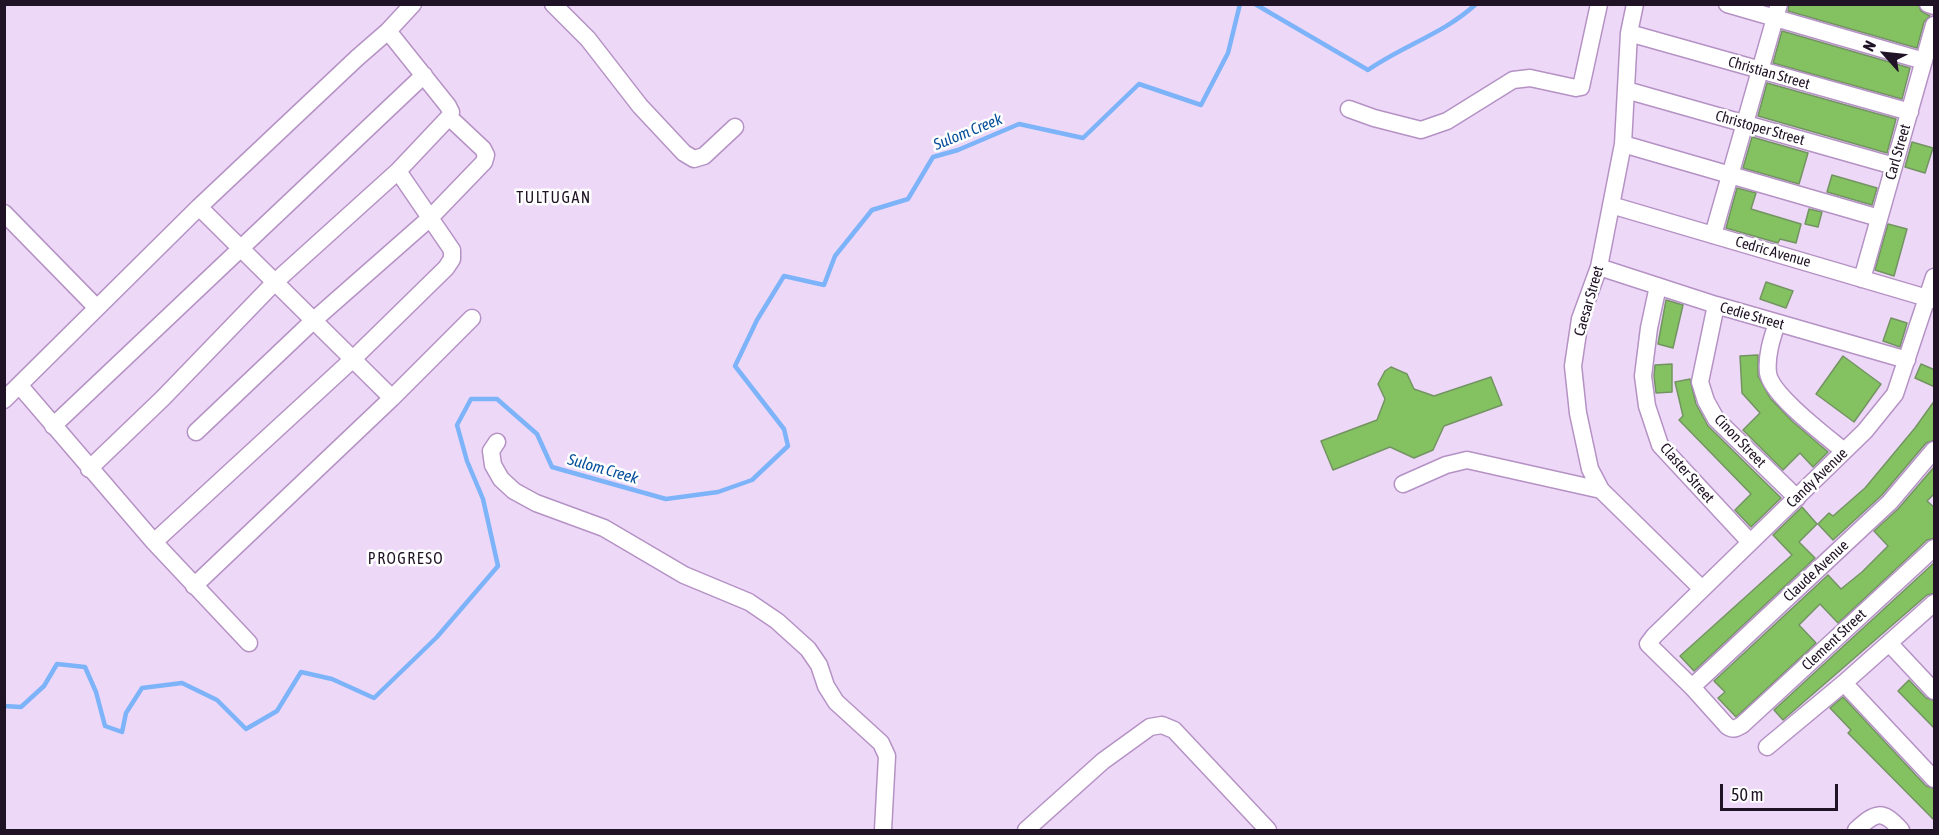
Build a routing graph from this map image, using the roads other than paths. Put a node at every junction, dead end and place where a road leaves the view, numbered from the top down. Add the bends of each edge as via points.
1 (553, 4) edge
2 (1599, 4) edge
3 (1635, 4) edge
4 (1727, 4) edge
5 (1928, 4) edge
6 (412, 5) edge
7 (1935, 6) edge
8 (1777, 11) edge
9 (1935, 25) edge
10 (388, 31) junction
11 (1629, 33) junction
12 (1924, 61) junction
13 (1760, 70) junction
14 (424, 75) junction
15 (1626, 90) junction
16 (1349, 109) dead end
17 (1910, 112) junction
18 (449, 117) junction
19 (1745, 123) junction
20 (735, 127) dead end
21 (1623, 144) junction
22 (1894, 166) junction
23 (398, 171) junction
24 (1730, 176) junction
25 (1611, 205) junction
26 (200, 207) junction
27 (4, 213) edge
28 (430, 218) junction
29 (1879, 218) junction
30 (1713, 235) junction
31 (242, 248) junction
32 (1599, 267) junction
33 (1935, 277) edge
34 (1862, 279) junction
35 (274, 282) junction
36 (1658, 286) junction
37 (1932, 299) edge
38 (1716, 305) junction
39 (97, 308) junction
40 (472, 318) dead end
41 (314, 320) junction
42 (1777, 323) junction
43 (353, 359) junction
44 (1907, 360) junction
45 (20, 386) junction
46 (392, 398) junction
47 (4, 400) edge
48 (53, 426) junction
49 (196, 432) dead end
50 (497, 442) dead end
51 (1935, 450) edge
52 (1844, 452) junction
53 (89, 469) junction
54 (1402, 484) dead end
55 (1601, 490) junction
56 (1797, 498) junction
57 (154, 542) junction
58 (1750, 542) junction
59 (1935, 548) edge
60 (194, 586) junction
61 (1702, 589) junction
62 (1935, 603) edge
63 (249, 643) dead end
64 (1889, 643) junction
65 (1844, 683) junction
66 (1692, 687) junction
67 (1935, 691) edge
68 (1767, 747) dead end
69 (1935, 778) edge
70 (883, 831) edge
71 (1026, 831) edge
72 (1268, 831) edge
73 (1856, 831) edge
74 (1902, 831) edge

1 - 20 street via 588,39 640,106 684,153 694,159 704,156
2 - 16 street via 1581,87 1530,78 1513,80 1447,120 1421,130
3 - 11 street, Caesar Street
4 - 8 street
5 - 7 street
6 - 10 street
8 - 12 street
8 - 13 street
9 - 12 street, Carl Street
10 - 14 street
10 - 26 street
11 - 13 street, Christian Street
11 - 15 street, Caesar Street
12 - 17 street, Carl Street
13 - 17 street, Christian Street
13 - 19 street
14 - 18 street via 448,106
14 - 31 street
15 - 19 street, Christoper Street
15 - 21 street, Caesar Street
17 - 22 street, Carl Street
18 - 23 street
18 - 28 street via 486,155 484,162
19 - 22 street, Christoper Street
19 - 24 street
21 - 24 street
21 - 25 street, Caesar Street
22 - 29 street, Carl Street
23 - 28 street
23 - 35 street
24 - 29 street
24 - 30 street
25 - 30 street, Cedric Avenue
25 - 32 street, Caesar Street
26 - 31 street
26 - 39 street
27 - 39 street
28 - 41 street
28 - 43 street via 453,250 452,259
29 - 34 street, Carl Street
30 - 34 street, Cedric Avenue
31 - 35 street
31 - 48 street
32 - 36 street, Cedie Street
32 - 55 street, Caesar Street via 1580,320 1573,366 1590,469
33 - 37 street, Candy Avenue
34 - 37 street, Cedric Avenue
35 - 41 street
35 - 53 street
36 - 38 street, Cedie Street
36 - 58 street, Claster Street via 1643,376 1647,406 1660,445
37 - 44 street, Candy Avenue
38 - 42 street, Cedie Street
38 - 56 street, Cinon Street via 1700,382 1706,400 1716,419
39 - 45 street
40 - 46 street
41 - 43 street
41 - 49 street
42 - 44 street, Cedie Street
42 - 52 street via 1768,374 1777,392
43 - 46 street
43 - 57 street
44 - 52 street, Candy Avenue via 1895,394
45 - 47 street
45 - 48 street
46 - 60 street
48 - 53 street
50 - 70 street via 491,451 493,465 514,491 604,528 684,575 749,602 808,649 836,702 881,743 887,756
51 - 66 street, Claude Avenue via 1890,501
52 - 56 street, Candy Avenue
53 - 57 street
54 - 55 street via 1467,460
55 - 61 street, Caesar Street
56 - 58 street, Candy Avenue
57 - 60 street
58 - 61 street, Candy Avenue
59 - 66 street, Clement Street via 1742,725 1732,729
60 - 63 street
61 - 66 street, Candy Avenue via 1648,644
62 - 64 street
64 - 65 street
64 - 67 street
65 - 68 street
65 - 69 street
71 - 72 street via 1103,761 1150,728 1162,725 1174,730
73 - 74 street via 1878,814 1889,816

